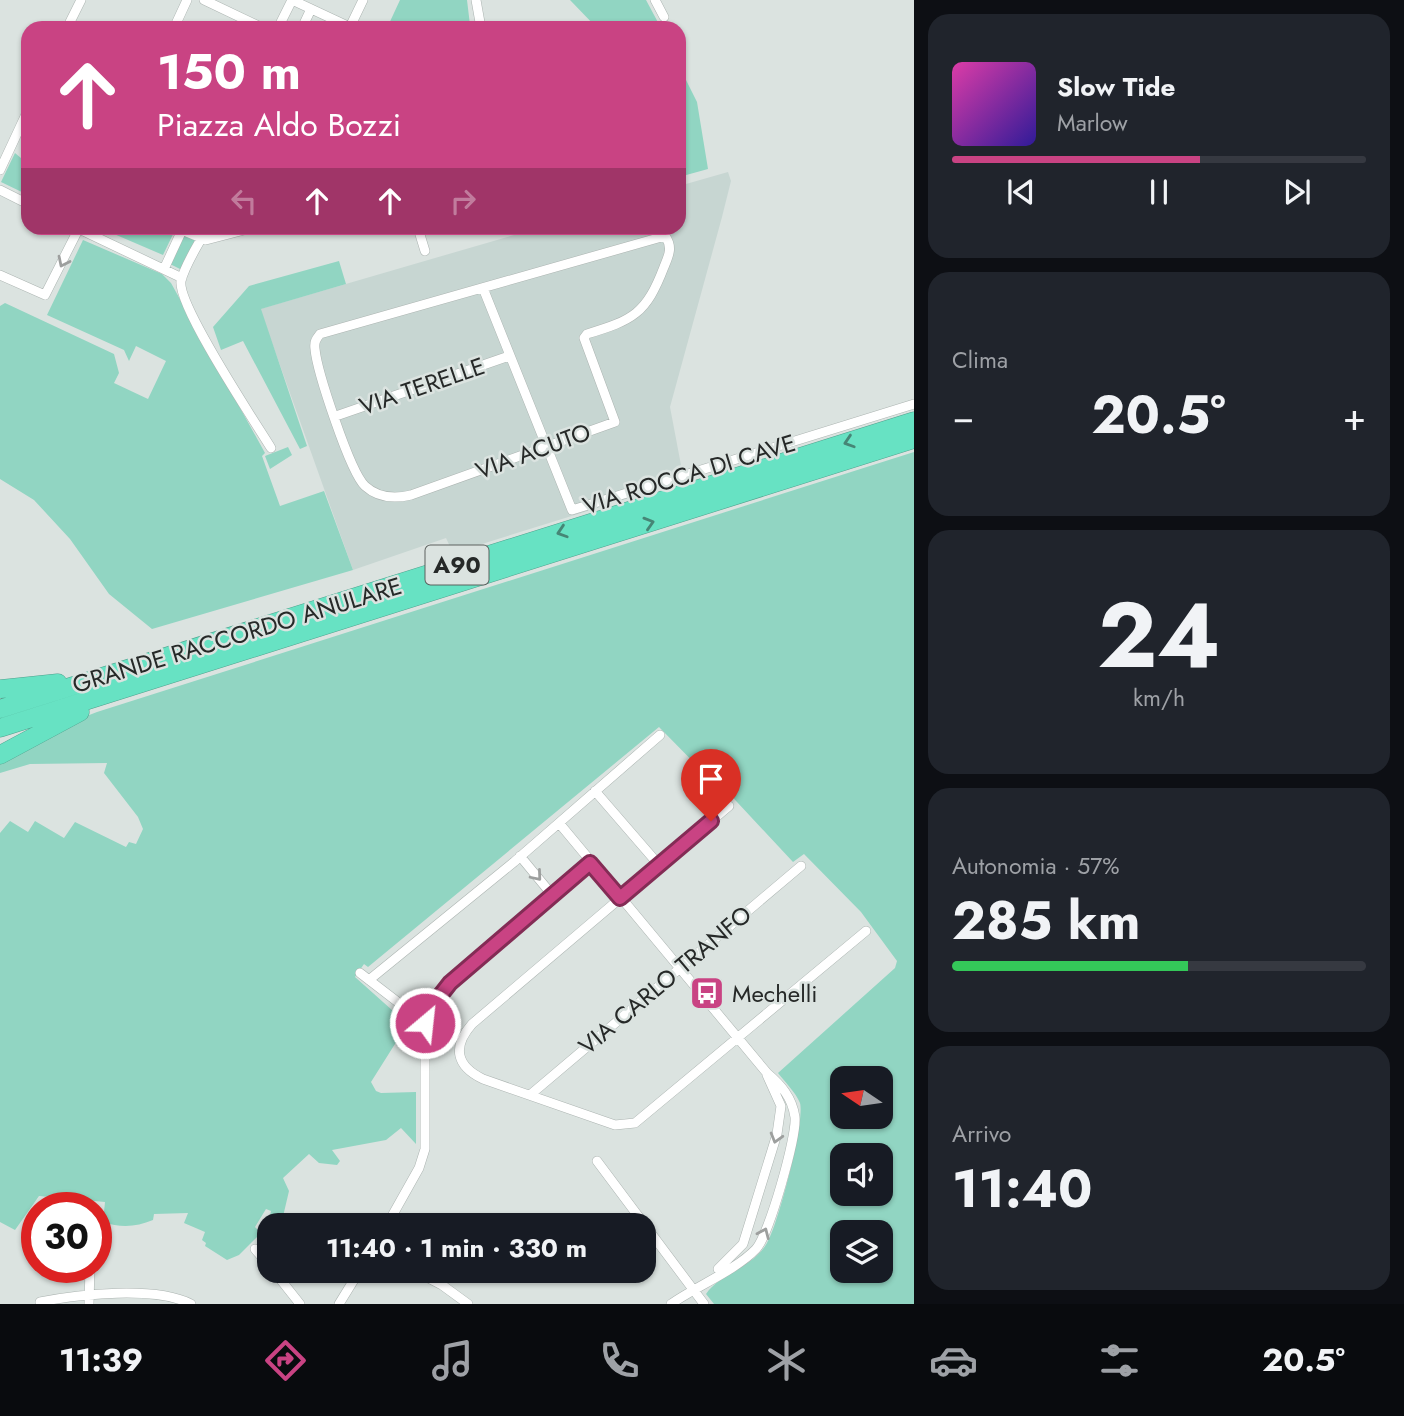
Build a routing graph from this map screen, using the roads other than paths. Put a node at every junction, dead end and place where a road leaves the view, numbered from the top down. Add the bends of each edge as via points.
1 (81, 0) edge
2 (187, 0) edge
3 (204, 0) edge
4 (292, 0) edge
5 (363, 0) edge
6 (476, 0) edge
7 (655, 0) edge
8 (311, 9) junction
9 (664, 17) dead end
10 (70, 21) edge
11 (177, 21) edge
12 (248, 21) edge
13 (282, 21) edge
14 (305, 21) edge
15 (336, 21) edge
16 (354, 21) edge
17 (479, 21) edge
18 (21, 125) edge
19 (0, 170) edge
20 (0, 190) edge
21 (21, 200) edge
22 (76, 235) edge
23 (94, 235) edge
24 (180, 235) edge
25 (194, 235) edge
26 (204, 235) edge
27 (220, 235) edge
28 (420, 235) edge
29 (202, 239) junction
30 (425, 251) dead end
31 (164, 269) junction
32 (0, 275) edge
33 (182, 278) junction
34 (484, 288) junction
35 (509, 356) junction
36 (914, 404) edge
37 (336, 416) junction
38 (914, 421) edge
39 (914, 439) edge
40 (547, 447) junction
41 (271, 448) dead end
42 (100, 678) junction
43 (0, 689) edge
44 (110, 694) junction
45 (0, 709) edge
46 (0, 728) edge
47 (660, 735) dead end
48 (0, 755) edge
49 (595, 791) junction
50 (729, 806) dead end
51 (559, 823) junction
52 (520, 856) junction
53 (590, 863) junction
54 (659, 865) junction
55 (801, 866) dead end
56 (553, 896) junction
57 (620, 898) junction
58 (866, 930) dead end
59 (679, 968) junction
60 (360, 973) dead end
61 (369, 980) junction
62 (425, 1023) junction
63 (738, 1038) junction
64 (766, 1073) junction
65 (530, 1095) junction
66 (597, 1161) dead end
67 (394, 1213) edge
68 (255, 1249) dead end
69 (257, 1252) edge
70 (283, 1283) edge
71 (353, 1283) edge
72 (438, 1283) edge
73 (692, 1289) junction
74 (89, 1299) edge
75 (40, 1301) dead end
76 (341, 1303) edge
77 (191, 1304) edge
78 (300, 1304) edge
79 (468, 1304) edge
80 (671, 1304) edge
81 (704, 1304) edge

1 - 10 street
2 - 11 street
3 - 12 street
4 - 8 street
4 - 13 street
5 - 16 street
6 - 17 street
7 - 9 street
8 - 14 street
8 - 15 street
18 - 19 street
20 - 21 street
22 -> 32 street via 46,295
23 - 31 street
24 - 31 street
25 - 29 street
26 - 29 street
27 - 29 street
28 - 30 street
29 - 33 street
31 - 33 street
33 - 41 street via 182,290 196,321
34 - 35 street, VIA ROCCA DI CAVE
34 - 37 street, VIA ACUTO via 320,334 315,341 316,357
34 - 40 street, VIA ACUTO via 665,236 669,241 670,251 646,306 630,319 584,338 615,422
35 - 37 street, VIA TERELLE
35 - 40 street, VIA ROCCA DI CAVE
36 - 40 street, VIA ROCCA DI CAVE via 576,510 568,506
37 - 40 street, VIA ACUTO via 358,477 371,491 388,497 411,495
38 -> 42 highway, GRANDE RACCORDO ANULARE / A90
44 -> 39 highway, GRANDE RACCORDO ANULARE / A90
42 - 43 highway
42 - 45 highway, GRANDE RACCORDO ANULARE / A90
44 - 46 highway, GRANDE RACCORDO ANULARE / A90
44 - 48 highway
47 - 49 street
49 - 51 street
49 - 54 street
50 - 54 street
51 - 52 street
51 - 53 street
52 -> 56 street
52 - 61 street
53 - 56 street
53 - 57 street
54 - 57 street
55 - 59 street, VIA CARLO TRANFO
56 - 62 street via 450,983
57 - 59 street
57 - 65 street via 482,1015 459,1041 460,1061 467,1070
58 - 63 street
59 - 63 street
59 - 65 street, VIA CARLO TRANFO
60 - 61 street
61 - 62 street
62 - 67 street via 425,1149
63 - 64 street
63 - 65 street via 648,1114 627,1126
64 -> 73 street via 779,1098 781,1115 746,1238 737,1253
73 -> 64 street via 754,1251 766,1229 795,1128 788,1096
66 - 73 street
68 - 69 street
70 - 78 street
71 - 76 street
72 - 79 street
73 - 80 street
73 - 81 street
74 - 75 street
74 - 77 street via 172,1296

